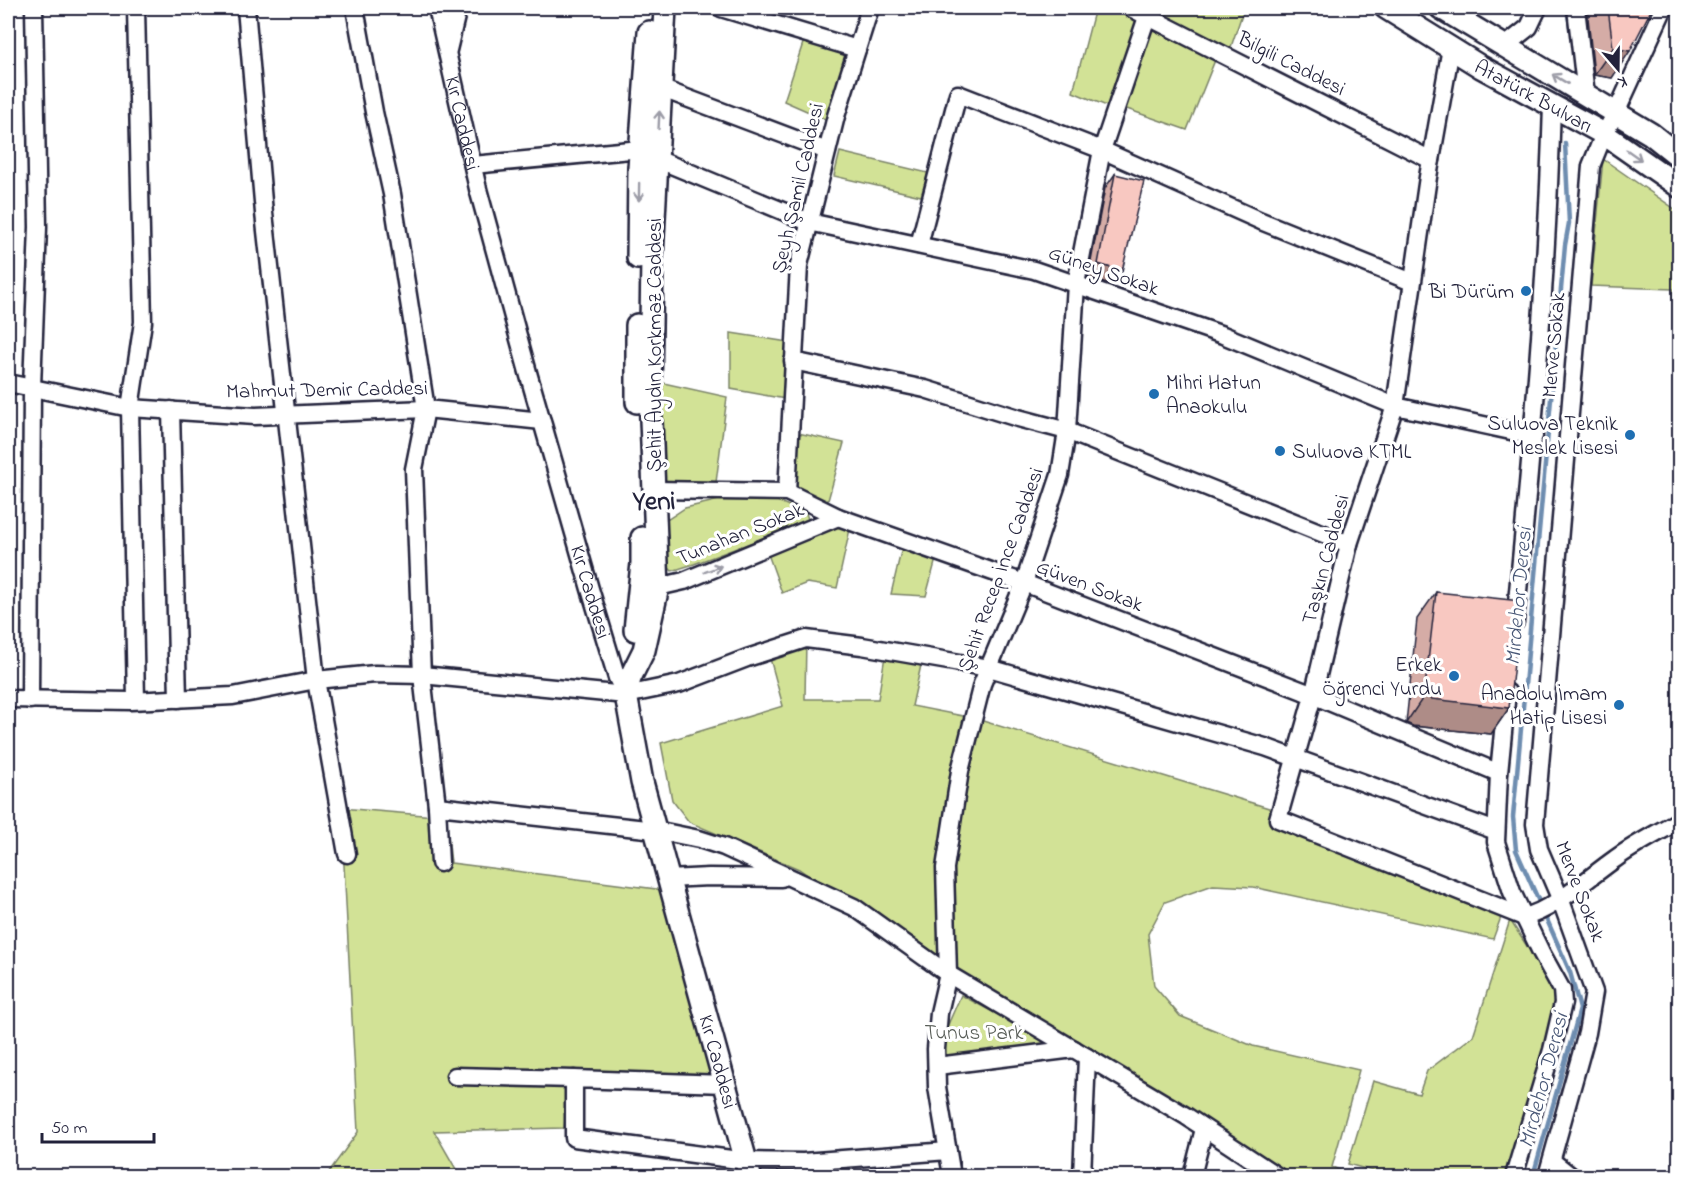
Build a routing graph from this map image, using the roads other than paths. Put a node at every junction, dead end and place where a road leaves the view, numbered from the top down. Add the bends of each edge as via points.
1 (34, 8) edge
2 (136, 8) edge
3 (246, 8) edge
4 (356, 8) edge
5 (437, 8) edge
6 (458, 8) edge
7 (651, 8) edge
8 (665, 8) edge
9 (721, 8) edge
10 (870, 8) edge
11 (1131, 8) edge
12 (1386, 8) edge
13 (1441, 8) edge
14 (1538, 8) edge
15 (1576, 8) edge
16 (1664, 8) edge
17 (1148, 11) edge
18 (1505, 46) junction
19 (1451, 48) junction
20 (857, 49) junction
21 (447, 55) junction
22 (660, 88) junction
23 (1586, 95) junction
24 (1552, 105) junction
25 (1616, 114) junction
26 (1601, 142) junction
27 (1102, 150) junction
28 (827, 151) junction
29 (649, 154) junction
30 (1680, 157) edge
31 (1431, 160) junction
32 (472, 165) junction
33 (1680, 187) edge
34 (809, 222) junction
35 (919, 245) junction
36 (1412, 282) junction
37 (1076, 284) junction
38 (793, 361) junction
39 (8, 383) edge
40 (32, 387) junction
41 (1395, 406) junction
42 (130, 408) junction
43 (426, 409) junction
44 (171, 410) junction
45 (287, 415) junction
46 (542, 421) junction
47 (1067, 431) junction
48 (1533, 436) junction
49 (654, 490) junction
50 (787, 492) junction
51 (838, 518) junction
52 (1349, 544) junction
53 (1024, 583) junction
54 (657, 587) junction
55 (1513, 634) edge
56 (989, 668) junction
57 (422, 675) junction
58 (316, 680) junction
59 (1509, 680) edge
60 (628, 686) junction
61 (1313, 696) junction
62 (8, 699) edge
63 (178, 699) junction
64 (30, 700) junction
65 (136, 700) junction
66 (1296, 757) junction
67 (1499, 773) junction
68 (437, 807) junction
69 (1680, 820) edge
70 (655, 830) junction
71 (1496, 831) junction
72 (347, 854) dead end
73 (440, 863) dead end
74 (787, 878) junction
75 (668, 879) junction
76 (1542, 909) junction
77 (948, 974) junction
78 (1081, 1053) junction
79 (937, 1066) junction
80 (455, 1076) dead end
81 (574, 1079) junction
82 (725, 1084) junction
83 (1204, 1129) junction
84 (948, 1151) junction
85 (748, 1169) edge
86 (1550, 1169) edge
87 (952, 1176) edge
88 (1082, 1176) edge
89 (1192, 1176) edge
90 (1277, 1176) edge
91 (1514, 1176) edge
92 (1571, 1176) edge

1 - 40 street via 38,227
2 - 42 street via 143,322
3 - 45 street
4 - 43 street via 392,194
5 - 21 street, Kır Caddesi
6 - 21 street
7 - 29 main road, Şehit Aydın Korkmaz Caddesi
8 - 22 main road, Şehit Aydın Korkmaz Caddesi
9 - 20 street
10 - 20 street, Şeyh Şamil Caddesi
11 - 17 street, Bilgili Caddesi
12 - 19 main road, Atatürk Bulvarı
13 - 18 main road, Atatürk Bulvarı
14 - 18 street via 1529,27
15 - 23 street
16 - 25 street, Merve Sokak
17 - 27 street, Şehit Recep İnce Caddesi
17 - 31 street, Bilgili Caddesi
23 -> 18 main road, Atatürk Bulvarı
19 - 24 main road, Atatürk Bulvarı
19 - 31 street, Taşkın Caddesi
20 - 28 street, Şeyh Şamil Caddesi
21 - 32 street, Kır Caddesi
22 - 28 street
29 -> 22 main road, Şehit Aydın Korkmaz Caddesi
23 - 25 main road, Atatürk Bulvarı
24 - 26 main road, Atatürk Bulvarı
24 - 48 street via 1549,218
25 - 26 street, Merve Sokak
25 - 30 main road, Atatürk Bulvarı
26 -> 33 main road, Atatürk Bulvarı
26 - 76 street, Merve Sokak via 1591,166 1535,824
27 - 35 street via 958,94
27 - 36 street via 1261,221
27 - 37 street, Şehit Recep İnce Caddesi
28 - 34 street, Şeyh Şamil Caddesi
29 - 32 street
29 - 34 street, Güney Sokak
29 - 49 main road, Şehit Aydın Korkmaz Caddesi
29 -> 60 main road, Şehit Aydın Korkmaz Caddesi via 635,364 642,563
31 - 36 street, Taşkın Caddesi
32 - 46 street, Kır Caddesi
34 - 35 street, Güney Sokak
34 - 38 street, Şeyh Şamil Caddesi via 799,265
35 - 37 street, Güney Sokak via 1034,270
36 - 41 street, Taşkın Caddesi
37 - 41 street, Güney Sokak via 1223,335
37 - 47 street, Şehit Recep İnce Caddesi
38 - 47 street via 925,389
38 - 50 street, Şeyh Şamil Caddesi
39 - 40 street, Mahmut Demir Caddesi
40 - 42 street, Mahmut Demir Caddesi
40 - 64 street
41 - 48 street, Güney Sokak
41 - 52 street, Taşkın Caddesi
42 - 44 street, Mahmut Demir Caddesi
42 - 65 street
43 - 45 street, Mahmut Demir Caddesi
43 - 46 street, Mahmut Demir Caddesi
43 - 57 street via 414,469
44 - 45 street, Mahmut Demir Caddesi
44 - 63 street
45 - 58 street
46 - 60 street, Kır Caddesi via 617,678
47 - 52 street
47 - 53 street, Şehit Recep İnce Caddesi via 1060,475
48 - 55 street
49 - 50 street, Güven Sokak
49 - 54 main road, Şehit Aydın Korkmaz Caddesi
50 - 51 street, Güven Sokak
51 - 53 street, Güven Sokak
54 -> 51 street, Tunahan Sokak via 684,581
52 - 61 street, Taşkın Caddesi
53 - 56 street, Şehit Recep İnce Caddesi
53 - 61 street, Güven Sokak
54 - 60 main road, Şehit Aydın Korkmaz Caddesi via 644,650
56 - 60 street via 806,639 679,684
56 - 66 street
56 - 77 street, Şehit Recep İnce Caddesi via 960,771 945,868
57 - 58 street via 375,674
57 - 60 street
57 - 68 street
58 - 63 street via 233,696
58 - 72 street
59 - 67 street
60 - 70 main road, Kır Caddesi via 642,782
61 - 66 street, Taşkın Caddesi
61 - 67 street, Güven Sokak
62 - 64 street
63 - 65 street
64 - 65 street
66 - 71 street
66 - 76 street, Taşkın Caddesi via 1278,819
67 - 71 street
68 - 70 street
68 - 73 street
69 - 76 street
70 - 74 street via 724,847
70 - 75 main road, Kır Caddesi
71 - 76 street via 1512,892
74 - 75 street
74 - 77 street via 854,907
75 - 82 main road, Kır Caddesi
76 - 86 street, Merve Sokak via 1594,992 1587,1033
76 - 91 street via 1563,1003
77 - 78 street
77 - 79 street, Şehit Recep İnce Caddesi via 939,1013
78 - 79 street
78 - 83 street
78 - 88 street
79 - 84 street, Şehit Recep İnce Caddesi
80 - 81 street
81 - 82 street
81 - 85 street via 574,1138
82 - 85 main road, Kır Caddesi
83 - 89 street
83 - 90 street
84 - 85 street
84 - 87 street, Şehit Recep İnce Caddesi
86 - 92 street

